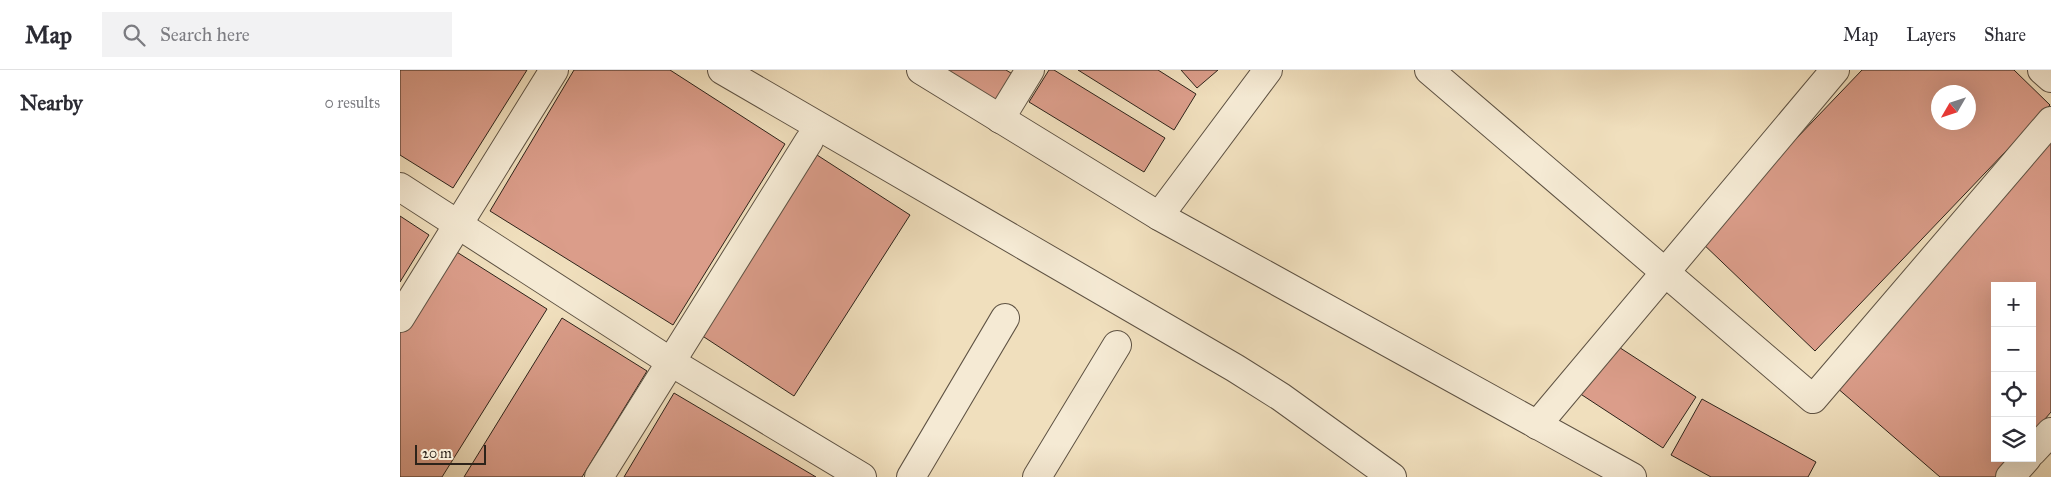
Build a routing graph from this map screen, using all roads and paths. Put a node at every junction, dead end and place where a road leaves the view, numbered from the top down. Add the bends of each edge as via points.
1 (554, 70) edge
2 (722, 70) edge
3 (922, 70) edge
4 (1030, 70) edge
5 (1268, 70) edge
6 (1429, 70) edge
7 (1835, 70) edge
8 (2042, 70) edge
9 (2051, 78) edge
10 (1000, 118) junction
11 (2051, 121) edge
12 (808, 140) dead end
13 (400, 187) edge
14 (1159, 216) junction
15 (458, 224) junction
16 (1664, 272) junction
17 (400, 318) edge
18 (1005, 318) dead end
19 (1117, 345) dead end
20 (671, 362) junction
21 (1537, 425) junction
22 (2051, 432) edge
23 (2036, 448) edge
24 (2023, 462) edge
25 (599, 477) edge
26 (862, 477) edge
27 (911, 477) edge
28 (1037, 477) edge
29 (1392, 477) edge
30 (1632, 477) edge
31 (2010, 477) edge

1 - 15 street
2 - 29 street via 1235,368
3 - 10 street
4 - 10 street
5 - 14 street
6 - 16 street
7 - 16 street
8 - 9 street
10 - 14 street
11 - 16 street via 1814,399
12 - 20 street
13 - 15 street
14 - 21 street
15 - 17 street
15 - 20 street
16 - 21 street
18 - 27 street
19 - 28 street
20 - 25 street
20 - 26 street
21 - 30 street
22 - 23 street
24 - 31 street

